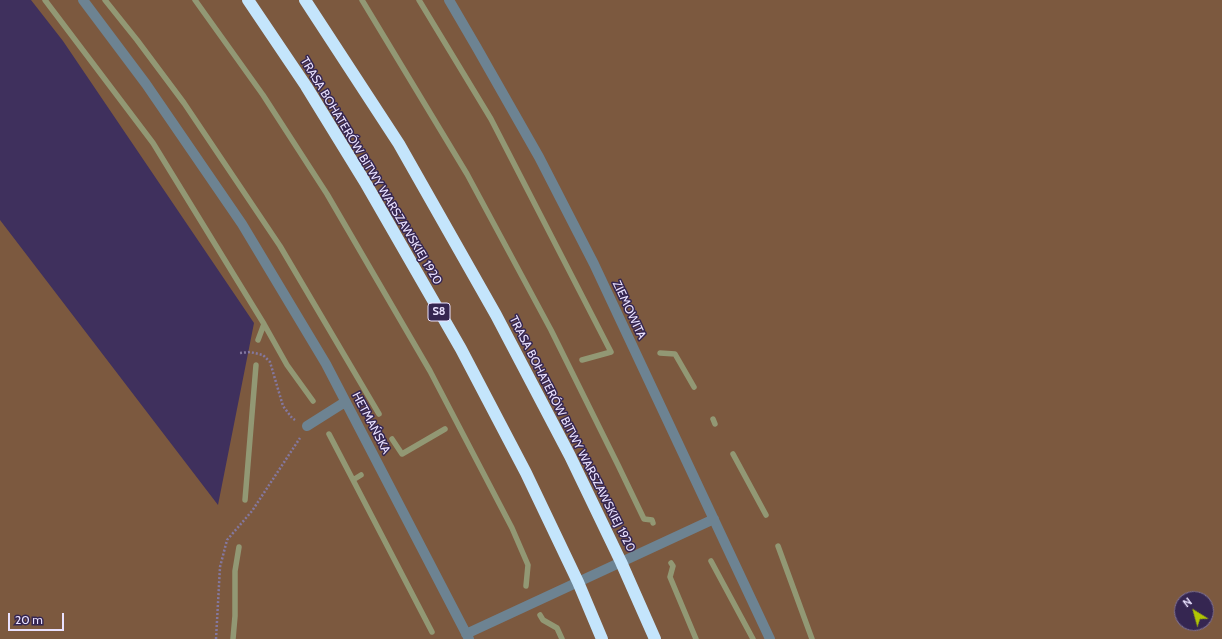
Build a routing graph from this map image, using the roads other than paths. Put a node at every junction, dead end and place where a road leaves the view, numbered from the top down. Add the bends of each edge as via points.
1 (83, 0) edge
2 (248, 0) edge
3 (304, 0) edge
4 (449, 0) edge
5 (345, 402) junction
6 (307, 426) road end
7 (714, 519) junction
8 (621, 562) junction
9 (578, 582) junction
10 (468, 636) edge
11 (602, 639) edge
12 (655, 639) edge
13 (770, 639) edge

1 - 5 street, HETMAŃSKA via 178,129 242,224 326,364
2 - 9 highway, TRASA BOHATERÓW BITWY WARSZAWSKIEJ 1920 / S8 via 306,86 365,182 461,349 526,473
3 - 8 highway, TRASA BOHATERÓW BITWY WARSZAWSKIEJ 1920 via 399,144 496,315 570,456
4 - 7 street, ZIEMOWITA via 539,157 594,264
5 - 6 street
5 - 10 street, HETMAŃSKA
7 - 8 street
7 - 13 street, ZIEMOWITA
8 - 9 street
8 - 12 highway, TRASA BOHATERÓW BITWY WARSZAWSKIEJ 1920
9 - 10 street
9 - 11 highway, TRASA BOHATERÓW BITWY WARSZAWSKIEJ 1920 / S8

